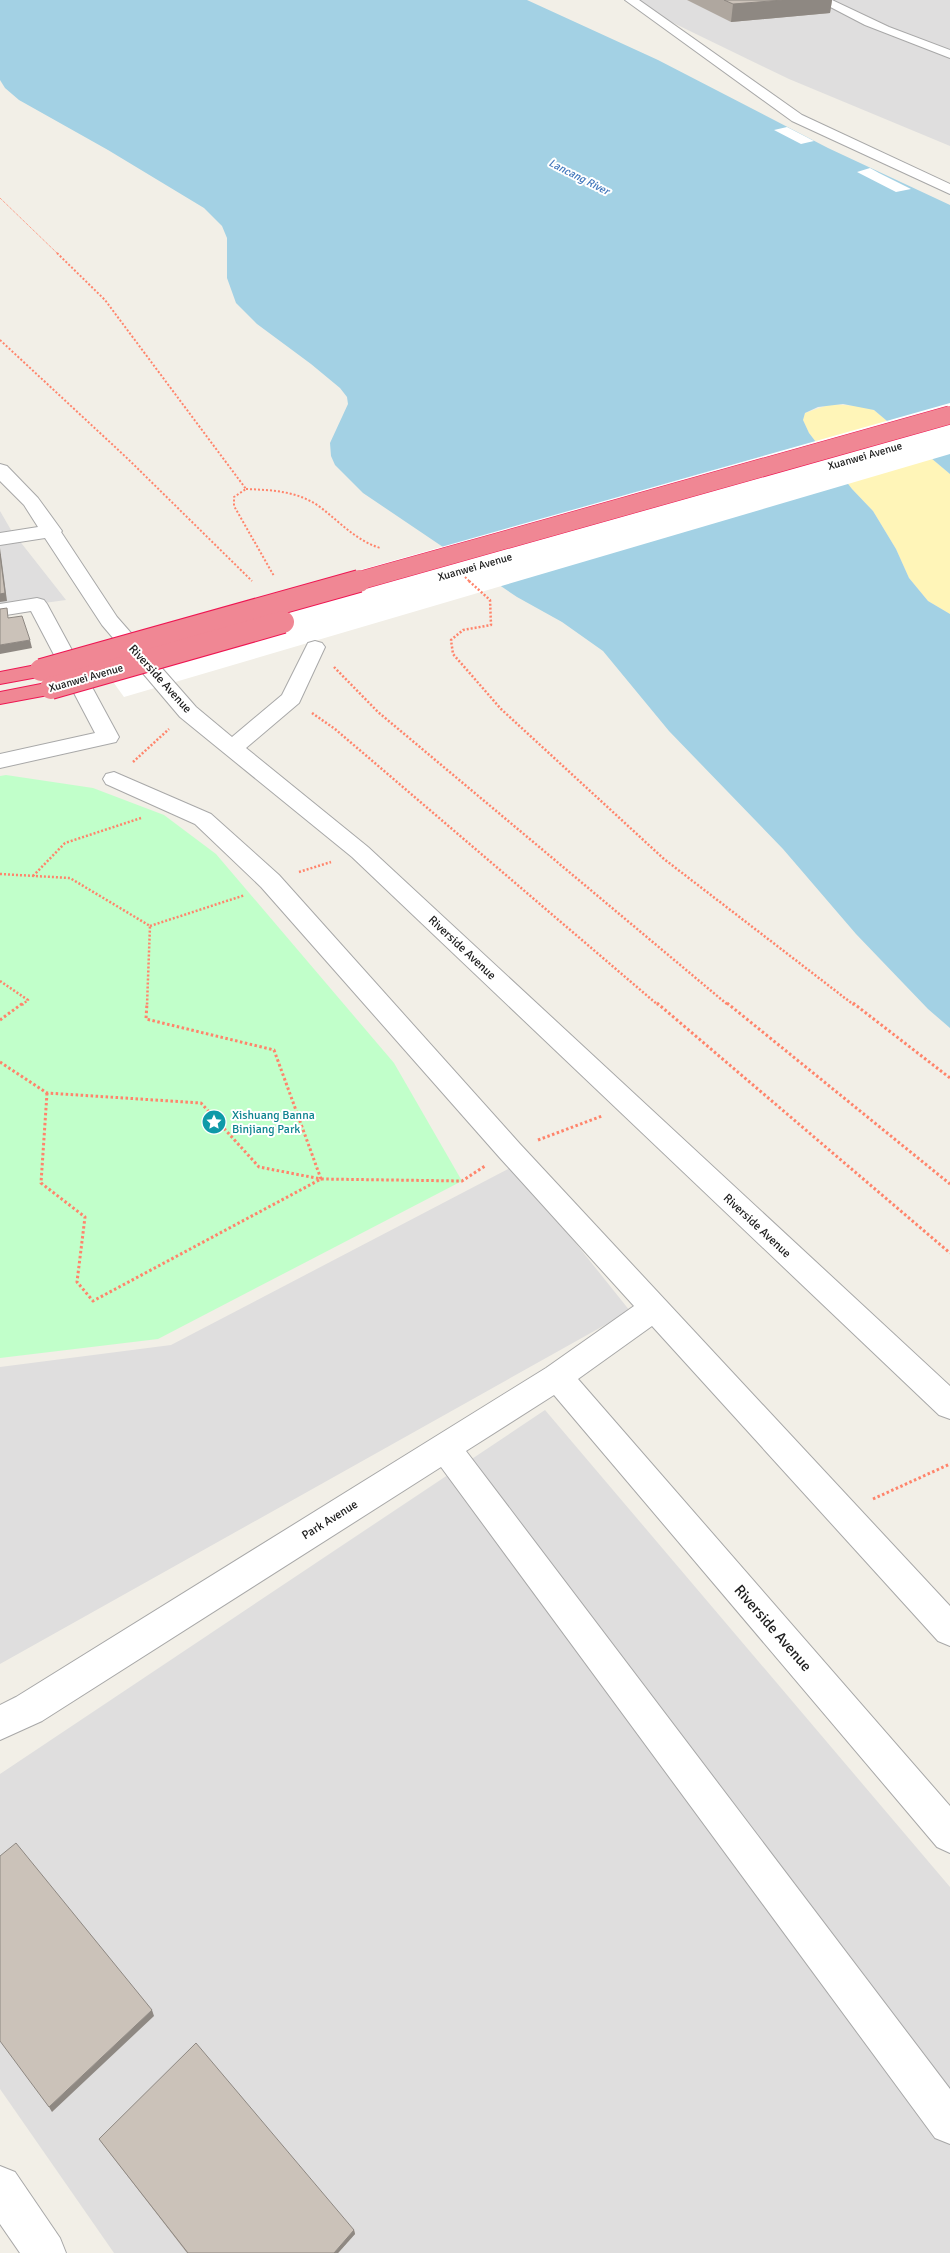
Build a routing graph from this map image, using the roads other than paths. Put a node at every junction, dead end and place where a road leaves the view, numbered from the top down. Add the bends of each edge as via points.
1 (631, 0) edge
2 (823, 0) edge
3 (950, 54) edge
4 (950, 190) edge
5 (950, 415) edge
6 (950, 432) edge
7 (0, 470) edge
8 (52, 532) junction
9 (0, 539) edge
10 (0, 610) edge
11 (319, 612) dead end
12 (300, 617) dead end
13 (315, 647) road end
14 (0, 678) edge
15 (46, 679) junction
16 (0, 698) edge
17 (233, 748) junction
18 (0, 761) edge
19 (114, 779) road end
20 (654, 1308) junction
21 (557, 1377) junction
22 (950, 1406) edge
23 (445, 1448) junction
24 (950, 1630) edge
25 (0, 1723) edge
26 (950, 1834) edge
27 (950, 2123) edge
28 (0, 2187) edge
29 (46, 2253) edge

1 - 4 street via 797,118
2 - 3 street via 847,13
5 - 15 highway, Xuanwei Avenue, bridge
6 - 11 highway, Xuanwei Avenue
7 - 8 street, Riverside Avenue via 32,502
8 - 9 street
8 - 17 street, Riverside Avenue via 108,620 188,712
10 - 18 street via 36,604 108,737
12 - 15 highway, Xuanwei Avenue, bridge
13 - 17 street via 291,698
14 - 15 highway, Xuanwei Avenue
15 - 16 highway, Xuanwei Avenue
17 - 22 street, Riverside Avenue via 360,852
19 - 20 street via 203,820 270,881
20 - 21 street, Park Avenue
20 - 24 street
21 - 23 street, Park Avenue
21 - 26 street, Riverside Avenue
23 - 25 street, Park Avenue via 29,1709
23 - 27 street
28 - 29 street

